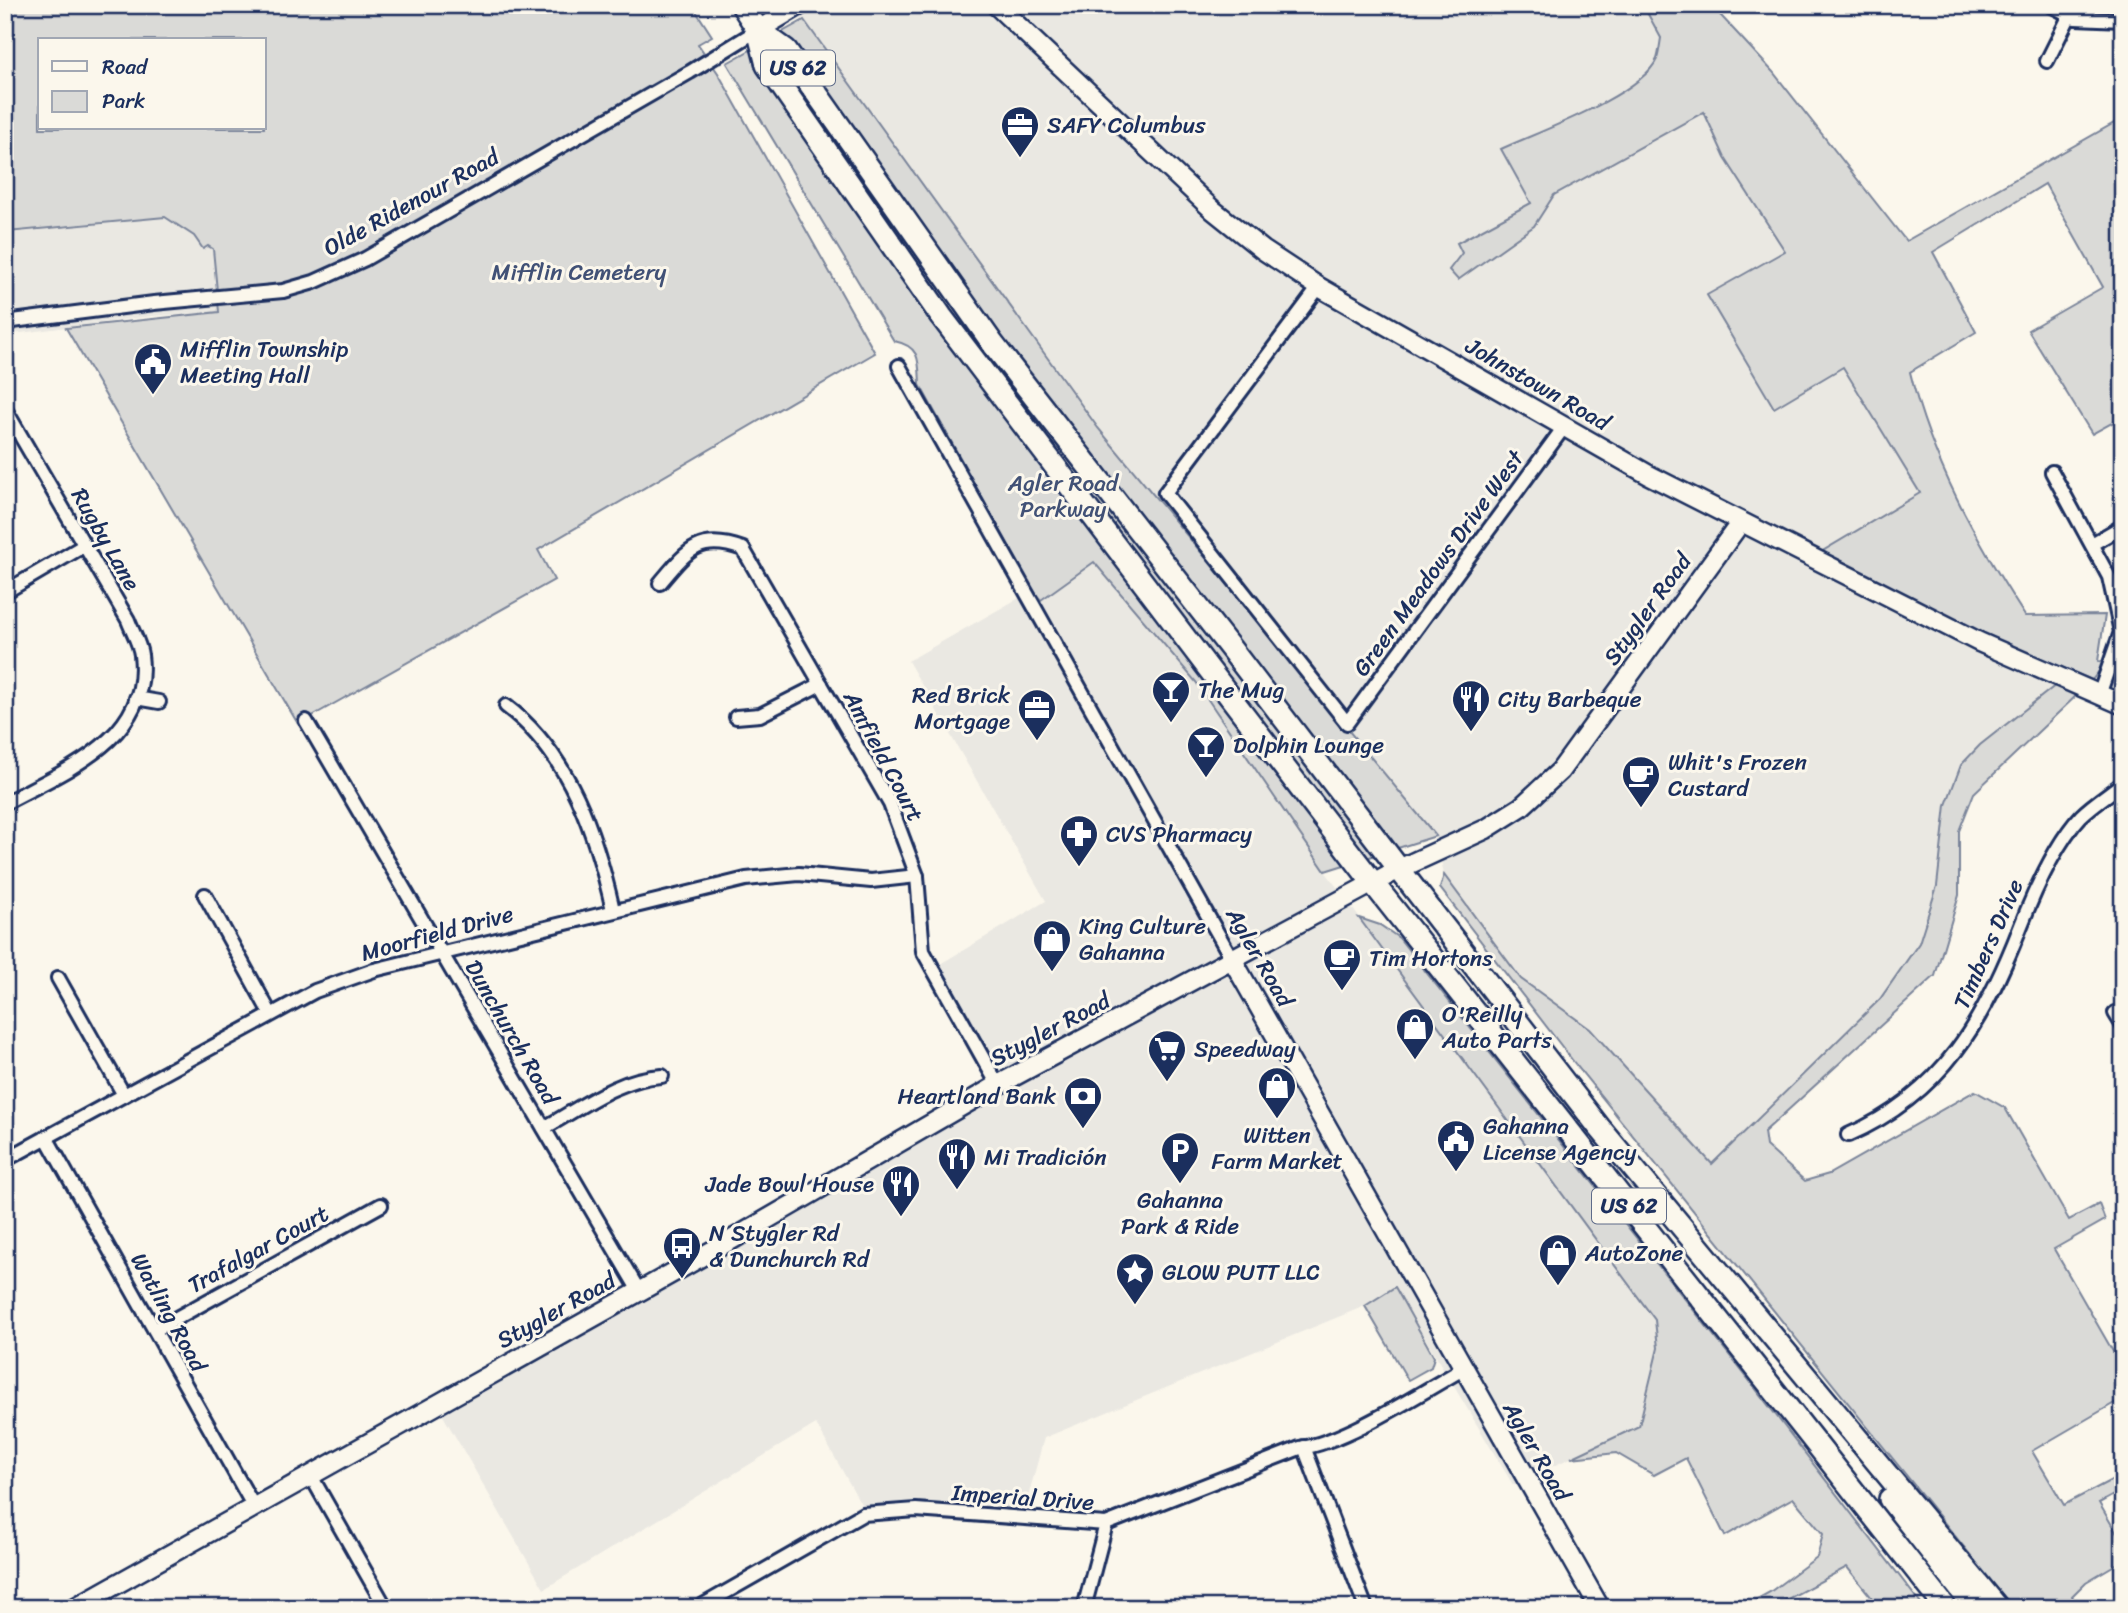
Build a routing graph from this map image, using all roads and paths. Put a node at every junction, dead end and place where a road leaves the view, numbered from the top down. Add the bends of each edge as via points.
1 (742, 5) edge
2 (800, 5) edge
3 (996, 5) edge
4 (2051, 5) edge
5 (2070, 15) junction
6 (2123, 20) edge
7 (758, 30) junction
8 (2047, 61) dead end
9 (1319, 287) junction
10 (5, 322) edge
11 (899, 366) dead end
12 (5, 409) edge
13 (1564, 427) junction
14 (2052, 472) dead end
15 (1741, 522) junction
16 (2123, 526) edge
17 (2092, 544) junction
18 (85, 545) junction
19 (660, 583) dead end
20 (5, 592) edge
21 (821, 684) junction
22 (2099, 695) junction
23 (136, 698) junction
24 (159, 702) dead end
25 (2123, 705) edge
26 (506, 706) dead end
27 (736, 717) dead end
28 (306, 721) dead end
29 (2123, 783) edge
30 (5, 803) edge
31 (1399, 869) junction
32 (917, 876) junction
33 (1373, 883) junction
34 (205, 895) dead end
35 (613, 910) junction
36 (441, 952) junction
37 (1232, 958) junction
38 (58, 978) dead end
39 (270, 1013) junction
40 (2115, 1013) dead end
41 (2123, 1026) edge
42 (662, 1076) dead end
43 (998, 1085) junction
44 (124, 1095) junction
45 (544, 1128) junction
46 (1848, 1135) dead end
47 (46, 1137) junction
48 (5, 1160) edge
49 (382, 1205) dead end
50 (639, 1291) junction
51 (155, 1329) junction
52 (1777, 1344) junction
53 (1463, 1369) junction
54 (1304, 1447) junction
55 (311, 1476) junction
56 (254, 1507) junction
57 (1106, 1524) junction
58 (79, 1607) edge
59 (386, 1608) edge
60 (698, 1608) edge
61 (1084, 1608) edge
62 (1366, 1608) edge
63 (1600, 1608) edge
64 (1946, 1608) edge
65 (1975, 1608) edge
66 (1998, 1608) edge

1 - 7 highway, US 62
2 - 7 main road, Olde Ridenour Road
3 - 9 main road, Johnstown Road via 1213,210 1262,250
4 - 5 street
5 - 6 street via 2096,21
5 - 8 street
7 - 10 street, Olde Ridenour Road via 365,260 314,282 258,294
7 - 31 highway, US 62 via 786,50 993,344
7 - 33 highway, US 62 via 767,65 941,316
9 - 13 main road, Johnstown Road
9 - 13 street, Green Meadows Drive West via 1165,493 1347,723
11 - 37 street, Agler Road
12 - 18 street, Rugby Lane
13 - 15 main road, Johnstown Road
14 - 17 street
15 - 22 main road, Johnstown Road via 1979,642
15 - 31 main road, Stygler Road via 1560,771 1535,796 1486,829
16 - 17 street
17 - 22 street via 2109,577 2121,632
18 - 20 street
18 - 23 street, Rugby Lane via 128,620 141,655
19 - 21 street, Amfield Court via 700,544 721,541 743,549
21 - 27 street via 760,715
21 - 32 street, Amfield Court via 890,804
22 - 25 main road, Johnstown Road
23 - 24 street
23 - 30 street, Rugby Lane via 125,725 94,754
26 - 35 street via 541,737 579,801
28 - 36 street, Dunchurch Road
29 - 46 street, Timbers Drive via 2080,817 2036,885 1990,999 1955,1055 1891,1113
31 - 33 main road, Stygler Road
31 - 52 highway, US 62
32 - 35 street, Moorfield Drive via 871,881 799,874 746,879
32 - 43 street, Amfield Court via 923,951
33 - 37 main road, Stygler Road
33 - 64 highway, US 62
34 - 39 street
35 - 36 street, Moorfield Drive
36 - 39 street, Moorfield Drive via 315,991
36 - 45 street, Dunchurch Road
37 - 43 main road, Stygler Road
37 - 53 main road, Agler Road
38 - 44 street
39 - 44 street, Moorfield Drive
40 - 41 street
42 - 45 street via 639,1077
43 - 50 main road, Stygler Road
44 - 47 street, Moorfield Drive
45 - 50 street, Dunchurch Road
47 - 48 street, Moorfield Drive
47 - 51 street, Watling Road
49 - 51 street, Trafalgar Court
50 - 55 main road, Stygler Road
51 - 56 street, Watling Road
52 - 65 highway via 1824,1416
52 - 66 highway, US 62
53 - 54 street, Imperial Drive via 1381,1415
53 - 63 main road, Agler Road
54 - 57 street, Imperial Drive
54 - 62 street
55 - 56 main road, Stygler Road
55 - 59 street
56 - 58 main road, Stygler Road
57 - 60 street, Imperial Drive via 916,1510 863,1514
57 - 61 street

